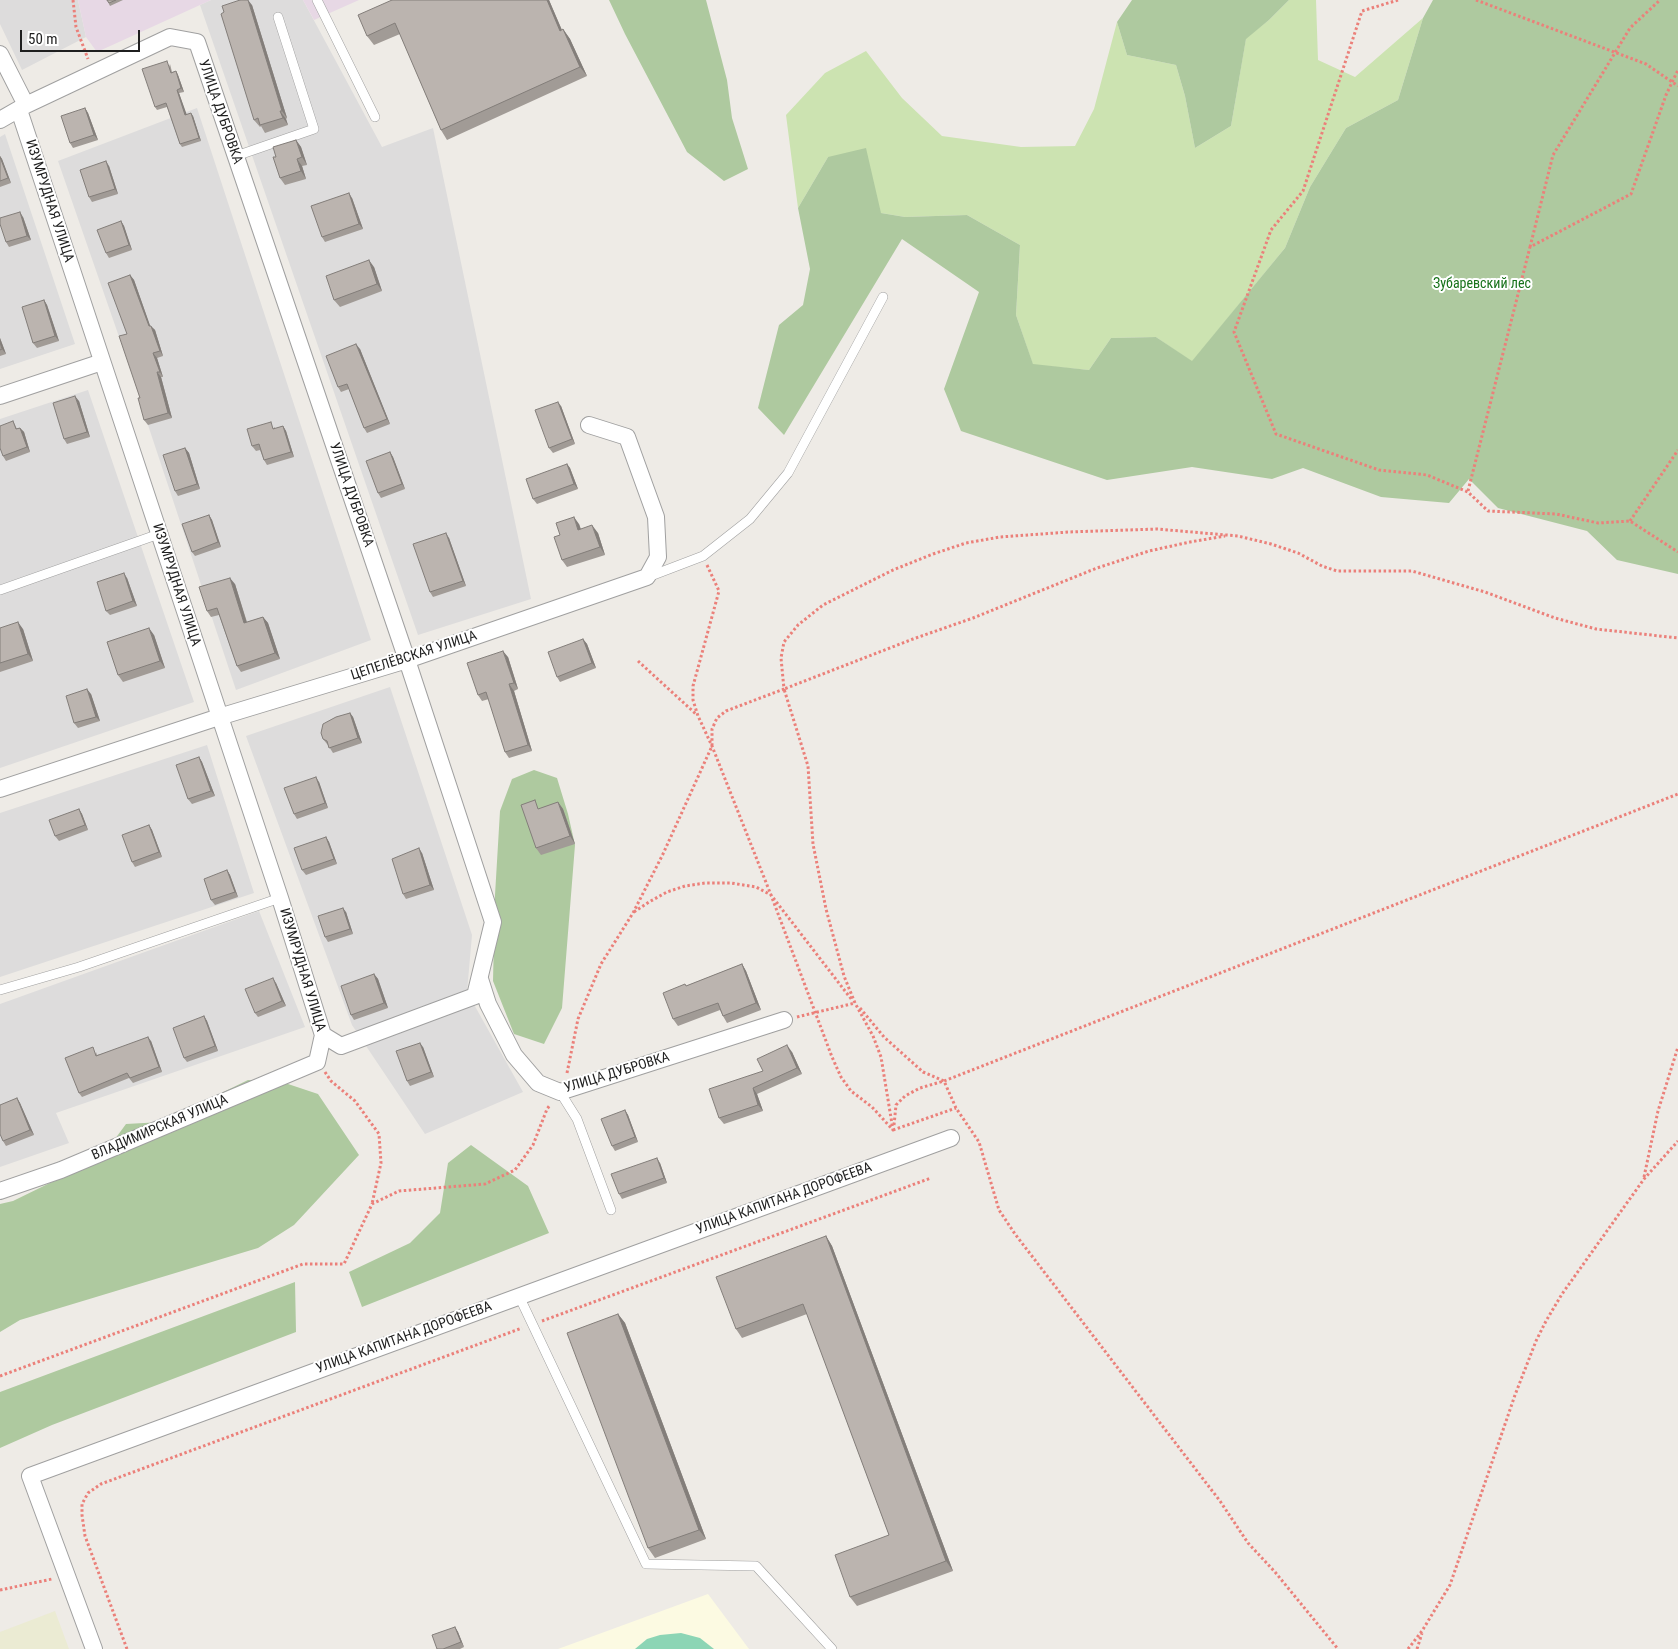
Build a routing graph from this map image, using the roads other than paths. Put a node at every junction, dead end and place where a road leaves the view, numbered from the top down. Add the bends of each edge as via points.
1 (317, 0) edge
2 (278, 17) dead end
3 (0, 54) edge
4 (22, 108) junction
5 (374, 117) dead end
6 (0, 120) edge
7 (236, 156) junction
8 (882, 297) dead end
9 (102, 362) junction
10 (0, 396) edge
11 (588, 425) dead end
12 (158, 534) junction
13 (648, 577) junction
14 (0, 590) edge
15 (406, 660) junction
16 (219, 717) junction
17 (0, 789) edge
18 (280, 898) junction
19 (479, 977) junction
20 (0, 990) edge
21 (784, 1020) road end
22 (323, 1034) junction
23 (318, 1062) joint
24 (560, 1092) junction
25 (950, 1138) dead end
26 (0, 1191) edge
27 (611, 1210) dead end
28 (519, 1296) junction
29 (94, 1649) edge
30 (832, 1649) edge

1 - 5 lane
2 - 7 lane via 314,129
3 - 4 street, ИЗУМРУДНАЯ УЛИЦА
4 - 6 street
4 - 7 street, УЛИЦА ДУБРОВКА via 170,37 197,42
4 - 9 street, ИЗУМРУДНАЯ УЛИЦА
7 - 15 street, УЛИЦА ДУБРОВКА
8 - 13 lane via 788,473 750,518 703,556
9 - 10 street
9 - 12 street, ИЗУМРУДНАЯ УЛИЦА
11 - 13 street via 628,437 656,517 658,557
12 - 14 lane
12 - 16 street, ИЗУМРУДНАЯ УЛИЦА
13 - 15 street, ЦЕПЕЛЁВСКАЯ УЛИЦА
15 - 16 street, ЦЕПЕЛЁВСКАЯ УЛИЦА
15 - 19 street, УЛИЦА ДУБРОВКА via 492,922
16 - 17 street, ЦЕПЕЛЁВСКАЯ УЛИЦА
16 - 18 street, ИЗУМРУДНАЯ УЛИЦА
18 - 20 lane via 80,967
18 - 22 street, ИЗУМРУДНАЯ УЛИЦА
19 - 22 street, УЛИЦА ДУБРОВКА via 475,996 341,1046
19 - 24 street, УЛИЦА ДУБРОВКА via 488,1004 514,1055 538,1083
21 - 24 street, УЛИЦА ДУБРОВКА
22 - 23 street, ИЗУМРУДНАЯ УЛИЦА
23 - 26 street, ВЛАДИМИРСКАЯ УЛИЦА via 61,1170
24 - 27 lane via 577,1119
25 - 28 street, УЛИЦА КАПИТАНА ДОРОФЕЕВА
28 - 29 street, УЛИЦА КАПИТАНА ДОРОФЕЕВА via 30,1476
28 - 30 lane via 646,1564 756,1566

